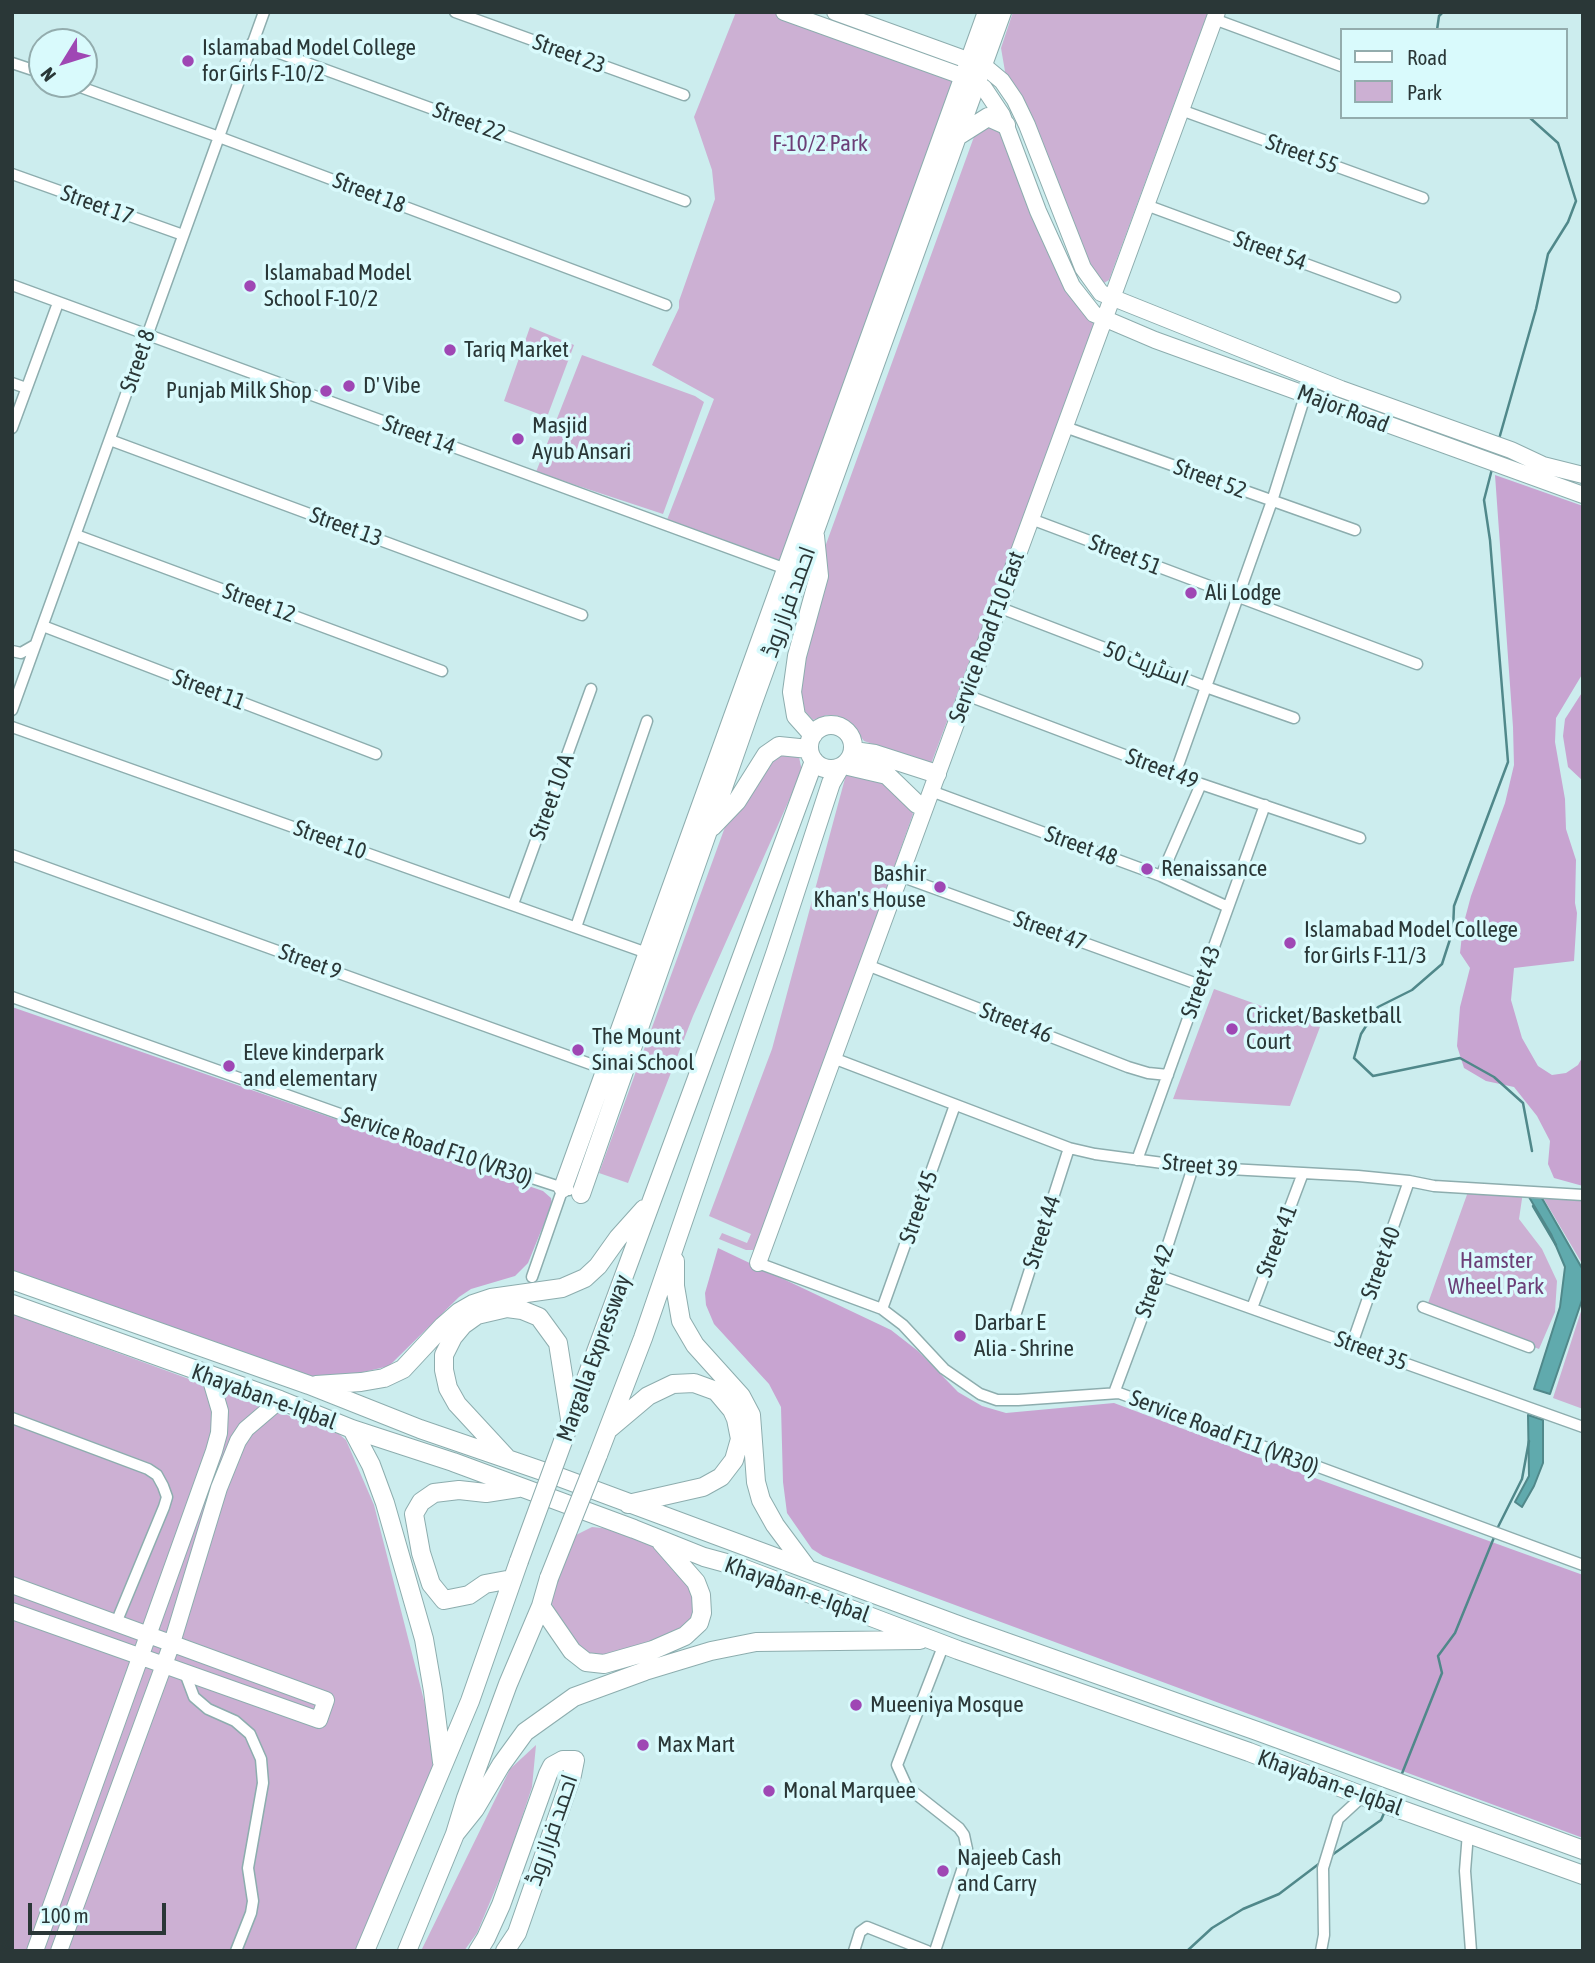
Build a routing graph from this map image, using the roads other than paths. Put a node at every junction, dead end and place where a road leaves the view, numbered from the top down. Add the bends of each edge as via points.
1 (264, 12) edge
2 (455, 12) edge
3 (784, 12) edge
4 (835, 12) edge
5 (987, 12) edge
6 (1002, 12) edge
7 (1215, 16) edge
8 (252, 43) junction
9 (1340, 66) edge
10 (973, 71) junction
11 (98, 93) edge
12 (684, 95) dead end
13 (1181, 110) junction
14 (1006, 125) junction
15 (958, 136) junction
16 (219, 137) junction
17 (12, 174) edge
18 (1423, 198) dead end
19 (685, 201) dead end
20 (1146, 205) junction
21 (183, 235) junction
22 (12, 285) edge
23 (1395, 297) dead end
24 (1111, 299) junction
25 (58, 303) junction
26 (666, 305) dead end
27 (1104, 319) junction
28 (146, 336) junction
29 (1311, 377) junction
30 (12, 383) edge
31 (26, 388) junction
32 (1306, 395) junction
33 (1065, 427) junction
34 (12, 428) edge
35 (110, 440) junction
36 (1541, 473) junction
37 (1583, 475) edge
38 (1583, 495) edge
39 (1272, 501) junction
40 (1031, 519) junction
41 (1355, 530) dead end
42 (814, 533) junction
43 (76, 535) junction
44 (786, 569) junction
45 (1238, 597) junction
46 (998, 607) junction
47 (582, 615) dead end
48 (43, 626) junction
49 (35, 645) junction
50 (12, 651) edge
51 (1417, 664) dead end
52 (442, 671) dead end
53 (1206, 687) junction
54 (591, 689) dead end
55 (966, 695) junction
56 (745, 702) junction
57 (12, 709) edge
58 (1294, 718) dead end
59 (647, 721) dead end
60 (12, 727) edge
61 (812, 748) junction
62 (376, 754) dead end
63 (846, 762) junction
64 (1175, 774) junction
65 (1201, 784) junction
66 (931, 790) junction
67 (1265, 805) junction
68 (708, 830) junction
69 (1360, 838) dead end
70 (12, 855) edge
71 (900, 876) junction
72 (1161, 876) junction
73 (513, 904) junction
74 (1228, 907) junction
75 (576, 928) junction
76 (647, 953) junction
77 (867, 965) junction
78 (1200, 985) junction
79 (12, 998) edge
80 (833, 1058) junction
81 (607, 1070) junction
82 (1168, 1075) junction
83 (955, 1105) junction
84 (1069, 1148) junction
85 (1137, 1160) junction
86 (1193, 1167) junction
87 (1303, 1173) junction
88 (1409, 1181) junction
89 (563, 1188) junction
90 (581, 1194) joint
91 (1583, 1195) edge
92 (650, 1203) junction
93 (674, 1247) junction
94 (758, 1263) joint
95 (1158, 1275) junction
96 (532, 1277) dead end
97 (12, 1280) edge
98 (12, 1304) edge
99 (1423, 1307) dead end
100 (1252, 1308) junction
101 (882, 1309) junction
102 (1016, 1316) dead end
103 (1352, 1344) junction
104 (1529, 1347) dead end
105 (210, 1377) junction
106 (309, 1385) junction
107 (1114, 1393) junction
108 (280, 1400) junction
109 (12, 1419) edge
110 (570, 1422) junction
111 (1583, 1427) edge
112 (352, 1429) junction
113 (608, 1430) junction
114 (508, 1459) junction
115 (521, 1487) junction
116 (628, 1504) junction
117 (658, 1539) junction
118 (1583, 1565) edge
119 (808, 1569) junction
120 (512, 1579) junction
121 (12, 1585) edge
122 (541, 1606) junction
123 (12, 1611) edge
124 (116, 1623) junction
125 (147, 1634) junction
126 (937, 1642) junction
127 (172, 1643) junction
128 (139, 1657) junction
129 (1050, 1658) junction
130 (163, 1665) junction
131 (185, 1673) junction
132 (1043, 1680) junction
133 (442, 1762) junction
134 (1363, 1796) junction
135 (1474, 1811) junction
136 (1468, 1833) junction
137 (455, 1834) junction
138 (1583, 1850) edge
139 (1583, 1875) edge
140 (35, 1951) edge
141 (59, 1951) edge
142 (236, 1951) edge
143 (365, 1951) edge
144 (407, 1951) edge
145 (478, 1951) edge
146 (505, 1951) edge
147 (854, 1951) edge
148 (928, 1951) edge
149 (935, 1951) edge
150 (1321, 1951) edge
151 (1471, 1951) edge

1 - 8 street, Street 8
2 - 12 street, Street 23
3 - 10 street
4 - 10 street
5 - 10 main road, احمد فراز روڈ
6 - 10 main road, احمد فراز روڈ
7 - 9 street
7 - 13 street, Service Road F10 East
8 - 16 street, Street 8
8 - 19 street, Street 22
10 - 14 street
10 - 15 main road, احمد فراز روڈ
10 - 24 street via 1002,81 1015,100 1083,268
10 - 44 main road, احمد فراز روڈ
11 - 16 street, Street 18
13 - 18 street, Street 55
13 - 20 street, Service Road F10 East
14 - 15 main road via 988,117
14 - 27 street via 1072,286 1087,307
15 - 42 main road, احمد فراز روڈ
16 - 21 street, Street 8
16 - 26 street, Street 18
17 - 21 street, Street 17
20 - 23 street, Street 54
20 - 24 street, Service Road F10 East
21 - 28 street, Street 8
22 - 25 street, Street 14
24 - 27 street, Service Road F10 East
24 - 29 street, Major Road
25 - 28 street, Street 14
25 - 31 street
27 - 32 street, Major Road
27 - 33 street, Service Road F10 East
28 - 35 street, Street 8
28 - 44 street, Street 14
29 - 32 street
29 - 36 street, Major Road via 1511,450
30 - 31 street
31 - 34 street
32 - 36 street, Major Road via 1516,472
32 - 39 street
33 - 39 street, Street 52
33 - 40 street, Service Road F10 East
35 - 43 street, Street 8
35 - 47 street, Street 13
36 - 37 street, Major Road
36 - 38 street, Major Road
39 - 41 street, Street 52
39 - 45 street
40 - 45 street, Street 51
40 - 46 street, Service Road F10 East
42 - 56 main road, احمد فراز روڈ
42 - 61 main road via 819,576 792,692 796,716
43 - 48 street, Street 8
43 - 52 street, Street 12
44 - 56 main road, احمد فراز روڈ
45 - 51 street, Street 51
45 - 53 street
46 - 53 street, اسٹریٹ 50
46 - 55 street, Service Road F10 East
48 - 49 street, Street 8
48 - 62 street, Street 11
49 - 50 street via 21,653
49 - 57 street, Street 8
53 - 58 street, اسٹریٹ 50
53 - 64 street
54 - 73 street, Street 10 A
55 - 64 street, Street 49
55 - 66 street, Service Road F10 East
56 - 68 main road, احمد فراز روڈ
56 - 76 main road, احمد فراز روڈ
59 - 75 street
60 - 73 street, Street 10
61 - 63 main road via 817,765 827,770
61 - 63 main road via 823,726 835,724 853,739
61 - 68 main road via 779,746 766,755 737,801
61 - 92 main road, Margalla Expressway
63 - 66 main road via 875,754
63 - 66 main road via 887,775 917,804
63 - 93 main road, Margalla Expressway via 831,783
64 - 65 street, Street 49
65 - 67 street, Street 49
65 - 72 street
66 - 71 street, Service Road F10 East
66 - 72 street, Street 48
67 - 69 street, Street 49
67 - 74 street, Street 43
68 - 90 main road, احمد فراز روڈ
70 - 81 street, Street 9
71 - 77 street, Service Road F10 East
71 - 78 street, Street 47
72 - 74 street, Street 48
73 - 75 street, Street 10
74 - 78 street, Street 43
75 - 76 street, Street 10
76 - 81 main road, احمد فراز روڈ
77 - 80 street, Service Road F10 East
77 - 82 street, Street 46 via 1128,1067
78 - 82 street, Street 43
79 - 89 street, Service Road F10 (VR30)
80 - 83 street, Street 39
80 - 94 street, Service Road F10 East
81 - 89 main road, احمد فراز روڈ
82 - 85 street, Street 43
83 - 84 street, Street 39
83 - 101 street, Street 45
84 - 85 street, Street 39
84 - 102 street, Street 44
85 - 86 street, Street 39
86 - 87 street, Street 39
86 - 95 street, Street 42
87 - 88 street, Street 39
87 - 100 street, Street 41
88 - 91 street, Street 39
88 - 103 street, Street 40
89 - 90 street, Service Road F10 (VR30)
89 - 96 street
92 - 106 main road via 585,1278 562,1288 473,1304 443,1326 402,1368 384,1378
92 - 110 main road, Margalla Expressway
93 - 113 main road, Margalla Expressway
93 - 119 main road via 681,1321 751,1415 761,1500
94 - 101 street, Service Road F11 (VR30)
95 - 100 street, Street 35
95 - 107 street, Street 42
97 - 106 main road, Khayaban-e-Iqbal
98 - 105 main road, Khayaban-e-Iqbal
99 - 104 street
100 - 103 street, Street 35
101 - 107 street, Service Road F11 (VR30) via 944,1369 980,1394 1018,1400
103 - 111 street, Street 35
105 - 108 main road, Khayaban-e-Iqbal
105 - 125 street via 220,1411 219,1433
106 - 114 main road, Khayaban-e-Iqbal
107 - 118 street, Service Road F11 (VR30)
108 - 112 main road, Khayaban-e-Iqbal
108 - 127 street via 238,1441
109 - 124 street via 148,1469 163,1486 164,1507
110 - 114 main road via 558,1343 539,1317 507,1308 477,1315 453,1337 444,1355 444,1370 457,1404
110 - 120 main road, Margalla Expressway, bridge
112 - 115 main road, Khayaban-e-Iqbal
112 - 133 main road via 385,1503 424,1640
113 - 116 main road via 648,1396 673,1384 694,1383 716,1391 737,1419 740,1438 734,1461 721,1477 703,1487
113 - 122 main road, Margalla Expressway, bridge
114 - 116 main road, Khayaban-e-Iqbal
115 - 117 main road, Khayaban-e-Iqbal
115 - 120 main road via 486,1493 434,1493 414,1514 431,1584 444,1600
116 - 119 main road, Khayaban-e-Iqbal
117 - 122 main road via 696,1582 701,1595 699,1623 685,1636 604,1664 586,1662 572,1651
117 - 126 main road, Khayaban-e-Iqbal
119 - 129 main road, Khayaban-e-Iqbal
120 - 133 main road, Margalla Expressway via 470,1701
121 - 124 street
122 - 137 main road
123 - 128 street
124 - 125 street
125 - 127 street
125 - 128 street
126 - 132 main road, Khayaban-e-Iqbal
126 - 137 main road via 755,1642 658,1667 574,1697 525,1732
126 - 149 street via 897,1765 907,1787 959,1828 967,1849
127 - 130 street
127 - 131 street via 326,1700 319,1720
128 - 130 street
128 - 140 street
129 - 132 main road
129 - 135 main road, Khayaban-e-Iqbal
130 - 131 street
130 - 141 street
131 - 142 street via 194,1697 250,1734 264,1772 248,1868 253,1901
132 - 134 main road, Khayaban-e-Iqbal
133 - 143 main road, Margalla Expressway
134 - 136 main road, Khayaban-e-Iqbal
134 - 150 street via 1338,1819 1323,1868
135 - 136 main road
135 - 138 main road, Khayaban-e-Iqbal
136 - 139 main road, Khayaban-e-Iqbal
136 - 151 street via 1465,1871
137 - 144 main road
145 - 146 main road, احمد فراز روڈ via 501,1905 552,1766 575,1760 517,1933
147 - 148 street via 860,1931 867,1927

